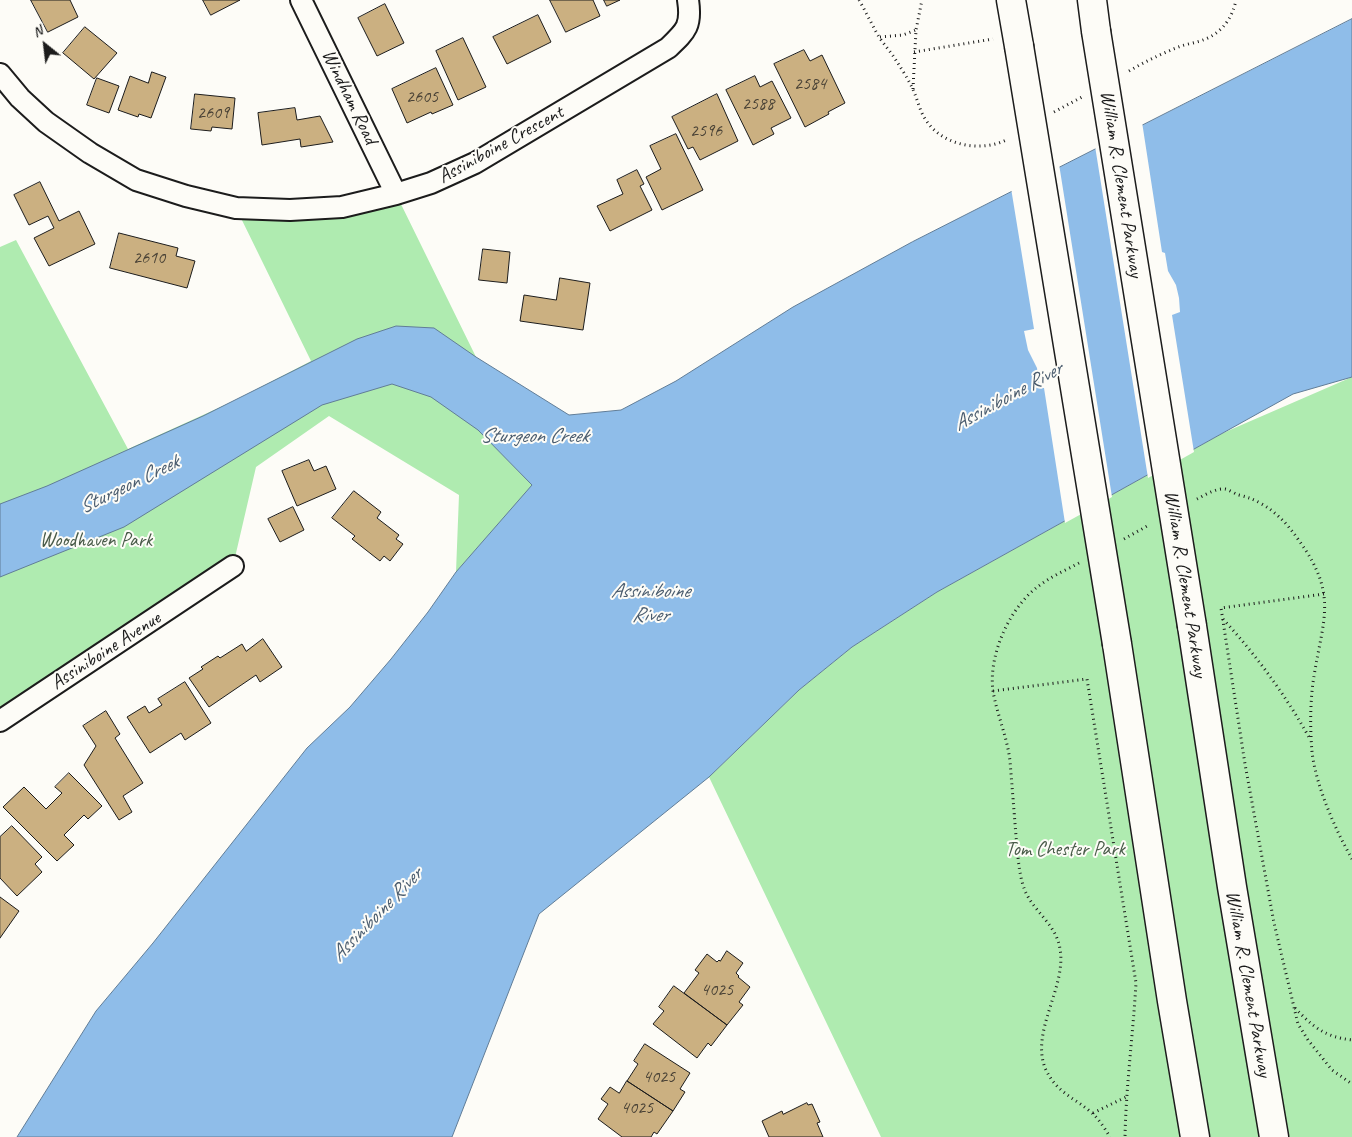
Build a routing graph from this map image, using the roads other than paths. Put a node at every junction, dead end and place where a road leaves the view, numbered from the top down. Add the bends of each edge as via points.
1 (301, 0) edge
2 (688, 0) edge
3 (1011, 0) edge
4 (1092, 0) edge
5 (0, 74) edge
6 (396, 194) junction
7 (233, 566) dead end
8 (0, 721) edge
9 (1196, 1137) edge
10 (1274, 1137) edge

1 - 6 street, Windham Road
2 - 6 street, Assiniboine Crescent via 689,24 668,48 474,163 431,183
3 - 9 main road, bridge via 1006,42 1117,644
4 - 10 main road, William R. Clement Parkway, bridge
5 - 6 street, Assiniboine Crescent via 46,122 90,153 136,180 186,196 236,208 290,210 342,207
7 - 8 street, Assiniboine Avenue

